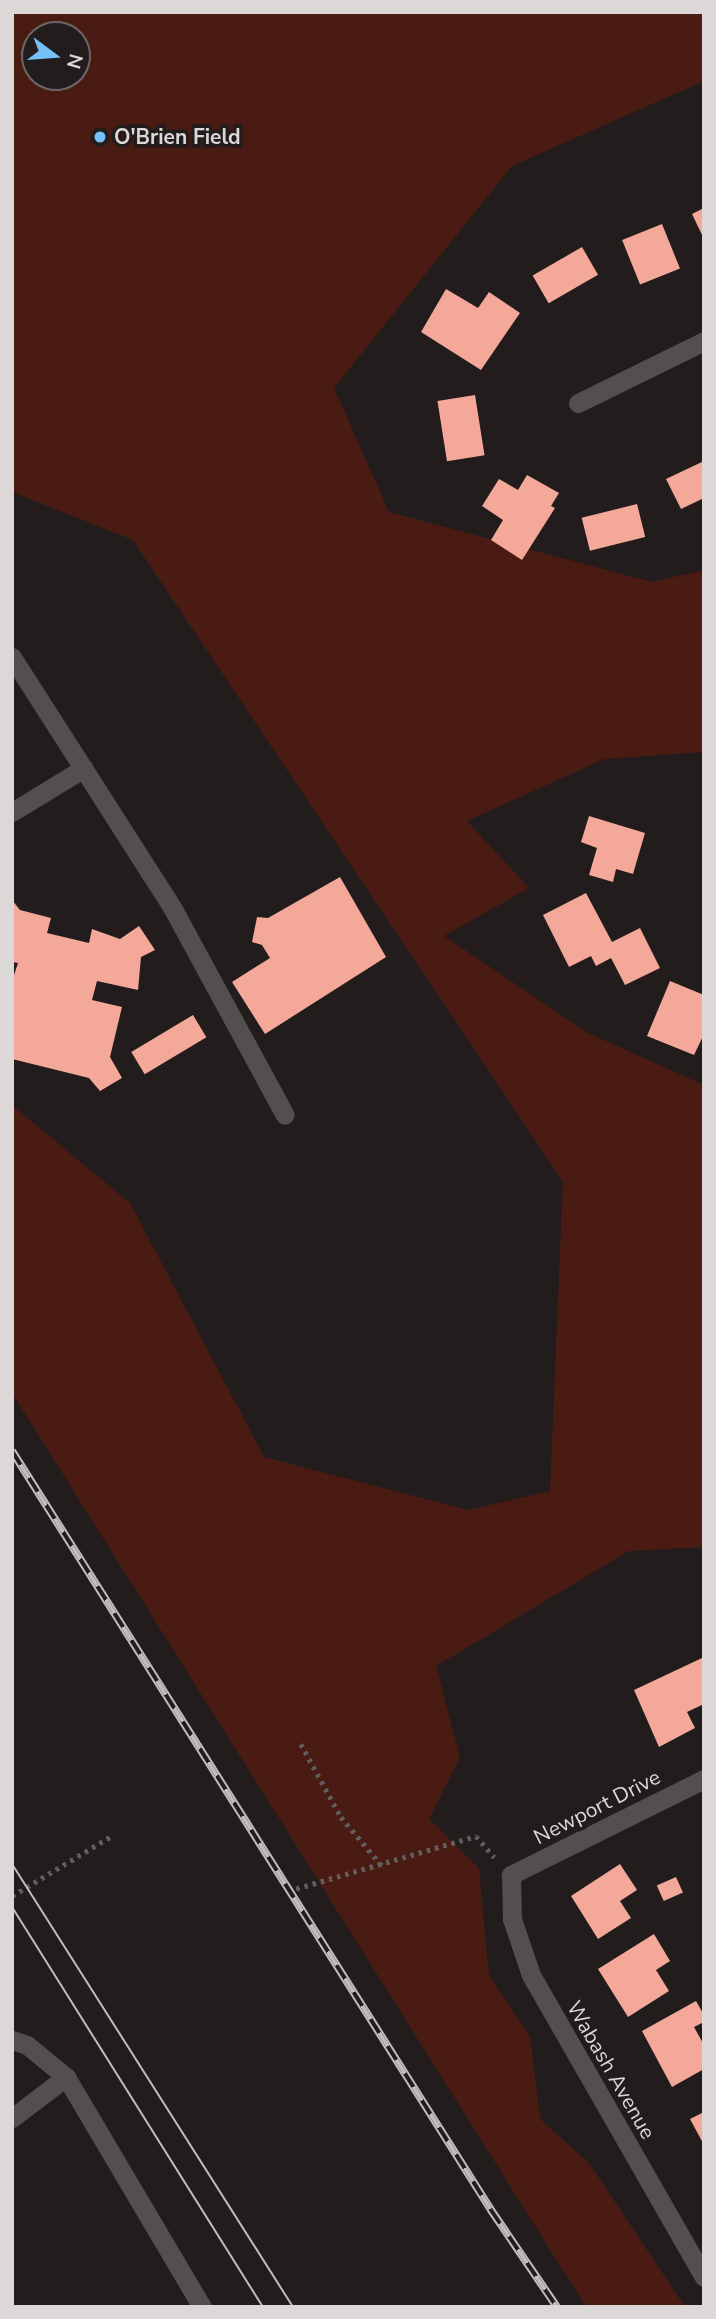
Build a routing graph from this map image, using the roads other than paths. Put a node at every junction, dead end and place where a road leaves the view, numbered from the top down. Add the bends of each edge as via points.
1 (704, 341) edge
2 (578, 403) dead end
3 (12, 657) edge
4 (84, 768) junction
5 (12, 812) edge
6 (285, 1115) dead end
7 (704, 1779) edge
8 (511, 1875) joint
9 (12, 2040) edge
10 (66, 2077) junction
11 (12, 2118) edge
12 (704, 2277) edge
13 (202, 2307) edge

1 - 2 street
3 - 4 street
4 - 5 street
4 - 6 street via 173,909
7 - 8 street, Newport Drive
8 - 12 street, Wabash Avenue via 512,1919 531,1975
9 - 10 street via 27,2045
10 - 11 street
10 - 13 street

